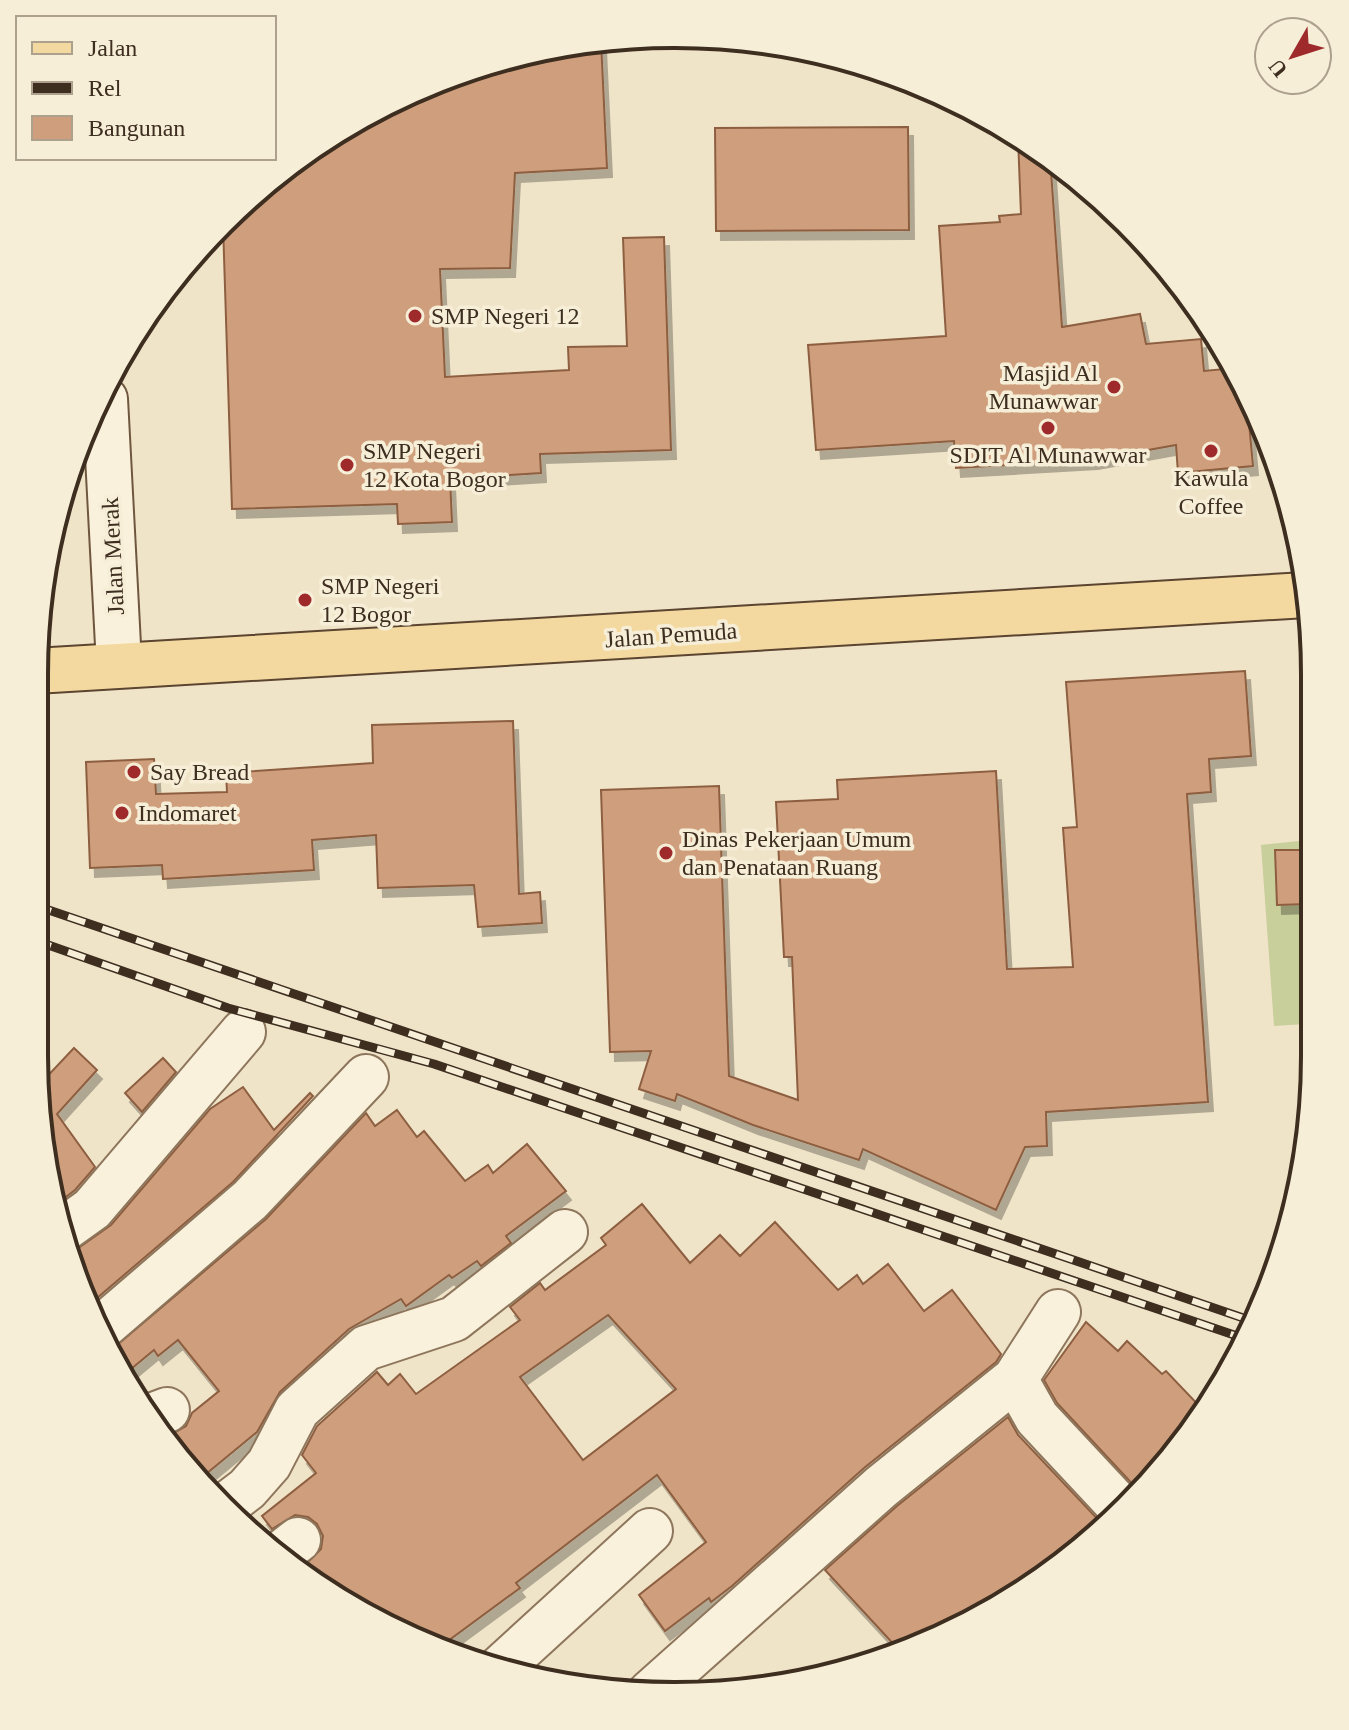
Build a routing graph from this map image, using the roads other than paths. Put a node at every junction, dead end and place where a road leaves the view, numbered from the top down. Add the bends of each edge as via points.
1 (106, 413) edge
2 (1296, 596) edge
3 (119, 664) junction
4 (48, 670) edge
5 (243, 1032) dead end
6 (366, 1077) dead end
7 (71, 1224) edge
8 (565, 1232) dead end
9 (1058, 1312) dead end
10 (108, 1322) edge
11 (1015, 1379) junction
12 (232, 1500) edge
13 (1115, 1502) edge
14 (650, 1531) dead end
15 (509, 1660) edge
16 (663, 1682) edge

1 - 3 street, Jalan Merak
2 - 3 main road, Jalan Pemuda via 412,651
3 - 4 main road, Jalan Pemuda
5 - 7 street via 92,1209
6 - 10 street via 250,1200
8 - 12 street via 454,1319 366,1348 297,1410 269,1464
9 - 11 street
11 - 13 street via 1037,1418
11 - 16 street via 881,1487
14 - 15 street

